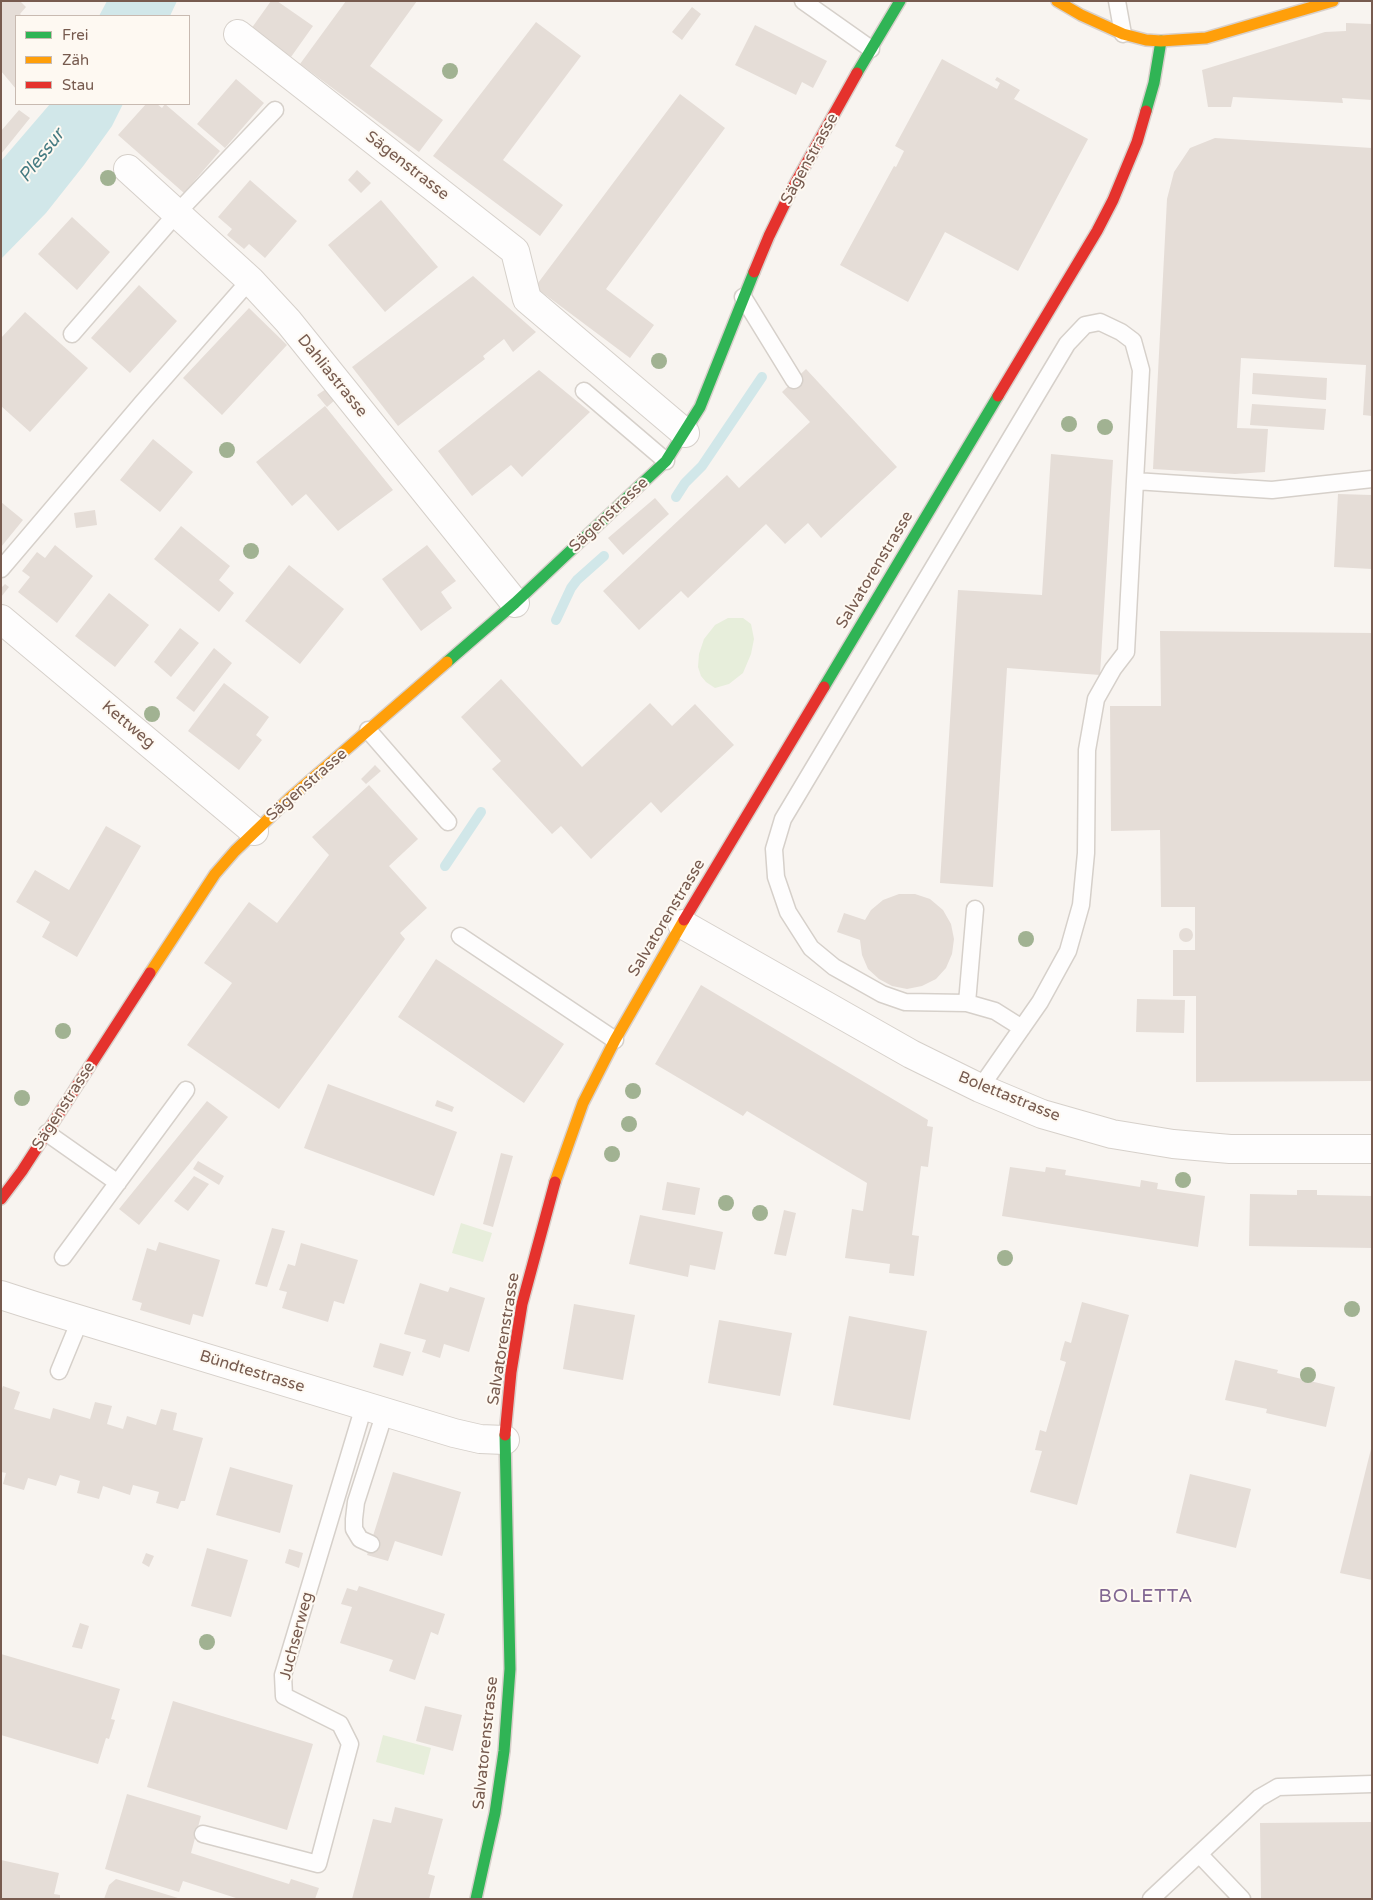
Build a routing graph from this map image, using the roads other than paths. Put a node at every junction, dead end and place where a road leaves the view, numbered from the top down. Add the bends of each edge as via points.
1 (900, 1) edge
2 (1057, 1) edge
3 (1117, 1) edge
4 (1333, 1) edge
5 (813, 4) edge
6 (238, 34) dead end
7 (1123, 34) junction
8 (1161, 41) junction
9 (871, 49) junction
10 (275, 110) dead end
11 (128, 169) dead end
12 (177, 213) junction
13 (250, 280) junction
14 (743, 297) junction
15 (72, 334) dead end
16 (794, 380) dead end
17 (584, 391) dead end
18 (685, 434) junction
19 (666, 461) junction
20 (1372, 479) edge
21 (1135, 481) junction
22 (1, 569) edge
23 (514, 603) junction
24 (1, 619) edge
25 (368, 730) junction
26 (448, 822) dead end
27 (254, 831) junction
28 (976, 909) dead end
29 (682, 924) junction
30 (460, 936) dead end
31 (967, 1003) junction
32 (1022, 1028) junction
33 (614, 1040) junction
34 (980, 1088) junction
35 (186, 1090) dead end
36 (47, 1133) junction
37 (1372, 1149) edge
38 (118, 1183) junction
39 (1, 1199) edge
40 (63, 1257) dead end
41 (1, 1295) edge
42 (80, 1320) junction
43 (59, 1371) dead end
44 (375, 1409) junction
45 (505, 1440) junction
46 (371, 1544) dead end
47 (1372, 1784) edge
48 (203, 1834) dead end
49 (1199, 1854) junction
50 (476, 1899) edge
51 (1150, 1899) edge
52 (1242, 1899) edge

1 - 9 street, Sägenstrasse
2 - 7 street via 1081,16
3 - 7 lane
4 - 8 street via 1206,38
5 - 9 lane
6 - 18 street, Sägenstrasse via 515,251 527,299
7 - 8 street
8 - 29 street, Salvatorenstrasse via 1154,83 1137,142 1109,208
9 - 14 street, Sägenstrasse via 791,191
10 - 12 lane
11 - 12 street, Dahliastrasse
12 - 13 street, Dahliastrasse
12 - 15 lane
13 - 22 lane
13 - 23 street, Dahliastrasse via 288,321
14 - 16 lane
14 - 18 street, Sägenstrasse via 700,407
17 - 19 lane
18 - 19 street, Sägenstrasse
19 - 23 street, Sägenstrasse
20 - 21 lane via 1272,490
21 - 31 lane via 1141,370 1133,341 1100,322 1085,324 1067,344 783,819 774,849 776,877 788,912 811,948 834,967 882,994 905,1002
21 - 32 lane via 1126,652 1096,699 1087,750 1086,853 1081,905 1068,951
23 - 25 street, Sägenstrasse
24 - 27 street, Kettweg
25 - 26 lane
25 - 27 street, Sägenstrasse
27 - 36 street, Sägenstrasse via 215,874
28 - 31 lane
29 - 33 street, Salvatorenstrasse
29 - 34 street, Bolettastrasse via 911,1054
30 - 33 lane
31 - 32 lane via 996,1010
32 - 34 lane
33 - 45 street, Salvatorenstrasse via 583,1103 554,1185 522,1304
34 - 37 street, Bolettastrasse via 1042,1114 1112,1134 1173,1144 1230,1149
35 - 38 lane
36 - 38 lane
36 - 39 street, Sägenstrasse
38 - 40 lane
41 - 42 street, Bündtestrasse
42 - 43 lane
42 - 44 street, Bündtestrasse
44 - 45 street, Bündtestrasse via 463,1435
44 - 46 lane via 354,1519 354,1529 360,1539
44 - 48 lane, Juchserweg via 283,1675 284,1696 340,1724 350,1744 318,1864
45 - 50 street, Salvatorenstrasse via 510,1669 503,1760
47 - 49 lane via 1278,1787 1259,1798
49 - 51 lane
49 - 52 lane

